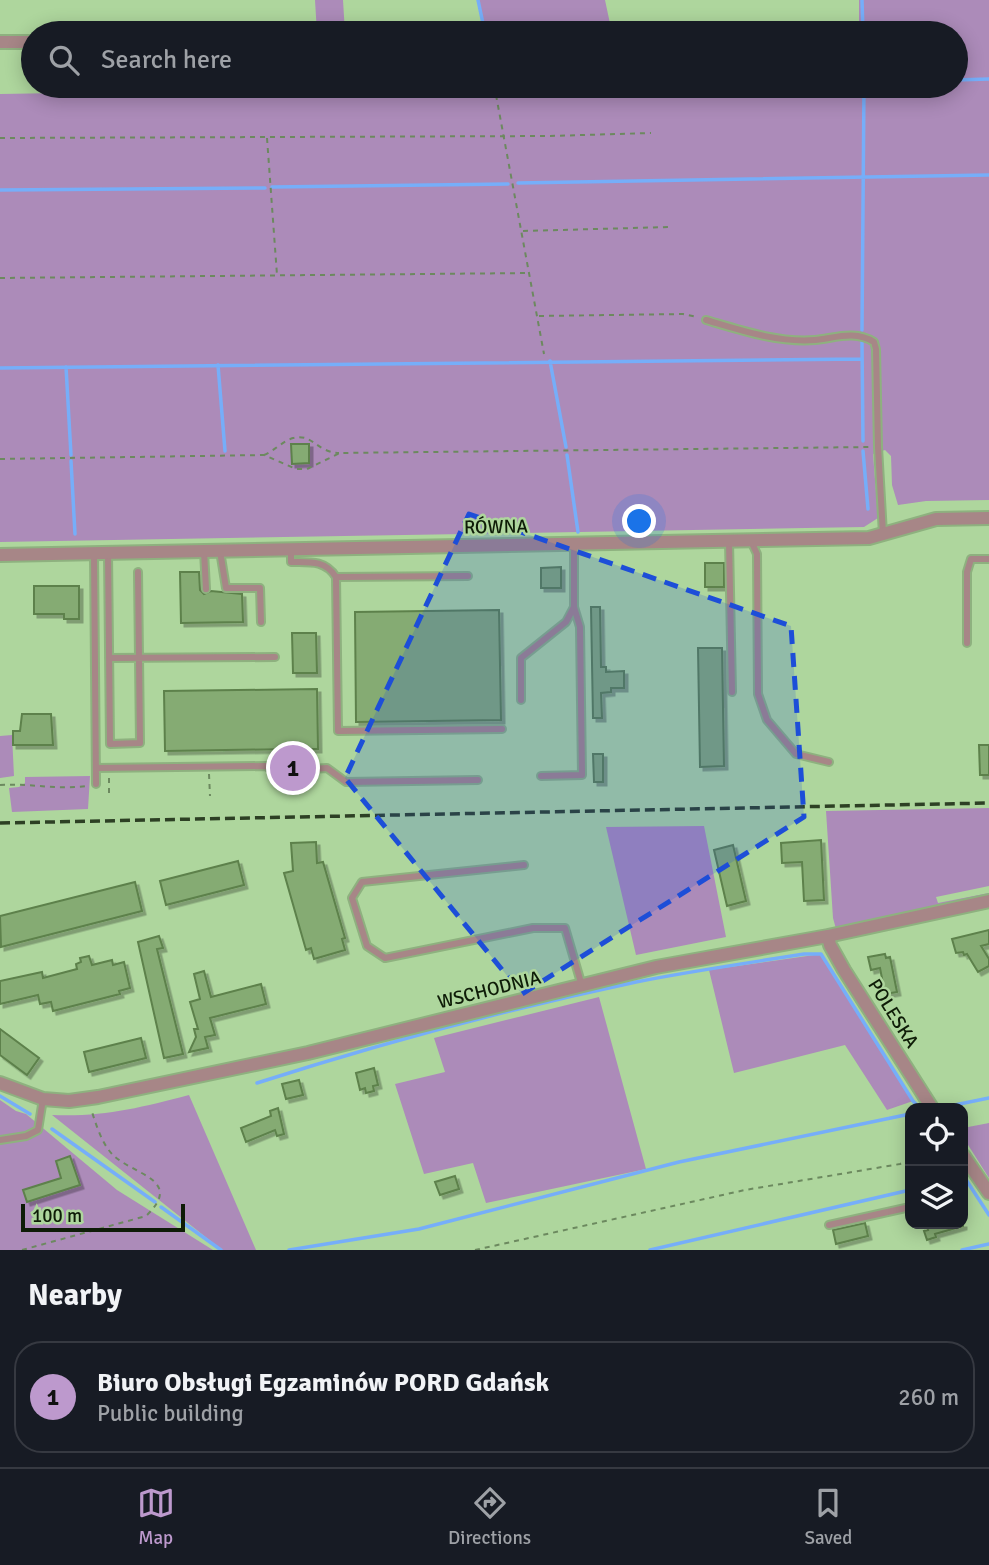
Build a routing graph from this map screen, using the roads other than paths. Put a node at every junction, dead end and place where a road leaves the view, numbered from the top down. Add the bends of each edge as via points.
1 (0, 42) edge
2 (21, 42) edge
3 (706, 320) road end
4 (989, 518) edge
5 (883, 534) junction
6 (729, 541) junction
7 (751, 541) junction
8 (574, 544) junction
9 (291, 549) junction
10 (204, 551) junction
11 (220, 551) junction
12 (108, 552) junction
13 (94, 553) junction
14 (0, 555) edge
15 (989, 559) edge
16 (138, 572) dead end
17 (468, 576) dead end
18 (336, 577) junction
19 (206, 589) dead end
20 (574, 607) junction
21 (261, 622) dead end
22 (967, 643) dead end
23 (275, 657) dead end
24 (109, 658) junction
25 (139, 658) junction
26 (732, 692) dead end
27 (521, 700) dead end
28 (502, 729) dead end
29 (829, 762) dead end
30 (96, 768) junction
31 (541, 776) dead end
32 (478, 780) dead end
33 (96, 784) dead end
34 (524, 865) dead end
35 (989, 901) edge
36 (828, 936) junction
37 (582, 986) junction
38 (0, 1083) edge
39 (43, 1099) junction
40 (929, 1103) edge
41 (0, 1140) edge
42 (968, 1162) edge
43 (989, 1193) edge
44 (905, 1208) edge
45 (829, 1225) dead end

1 - 2 street
3 - 5 lane via 779,339 858,334 874,342
4 - 5 street, RÓWNA via 936,519
5 - 7 street, RÓWNA
6 - 7 street, RÓWNA
6 - 8 street, RÓWNA
6 - 26 lane
7 - 29 lane via 757,554 758,694 767,720 796,754
8 - 9 street, RÓWNA
8 - 20 lane
9 - 11 street, RÓWNA
9 - 18 lane via 291,562 324,564
10 - 11 street, RÓWNA
10 - 12 street, RÓWNA
10 - 19 lane
11 - 21 lane via 226,588 260,587
12 - 13 street, RÓWNA
12 - 24 lane
13 - 14 street, RÓWNA
13 - 30 lane
15 - 22 lane via 971,559 967,572
16 - 25 lane
17 - 18 lane
18 - 28 lane via 338,731
20 - 27 lane via 566,622 520,658
20 - 31 lane via 580,627 582,775
23 - 25 lane
24 - 25 lane
24 - 25 lane via 110,744 140,743
30 - 32 lane via 265,766 299,784 312,769 327,768 346,782
30 - 33 lane
34 - 37 lane via 362,882 352,898 367,946 385,958 533,928 565,928
35 - 36 street, WSCHODNIA
36 - 37 street, WSCHODNIA via 656,967
36 - 40 street, POLESKA via 844,970
37 - 39 street, WSCHODNIA via 165,1084 69,1101
38 - 39 street, WSCHODNIA
39 - 41 lane via 38,1130
42 - 43 street
44 - 45 lane

